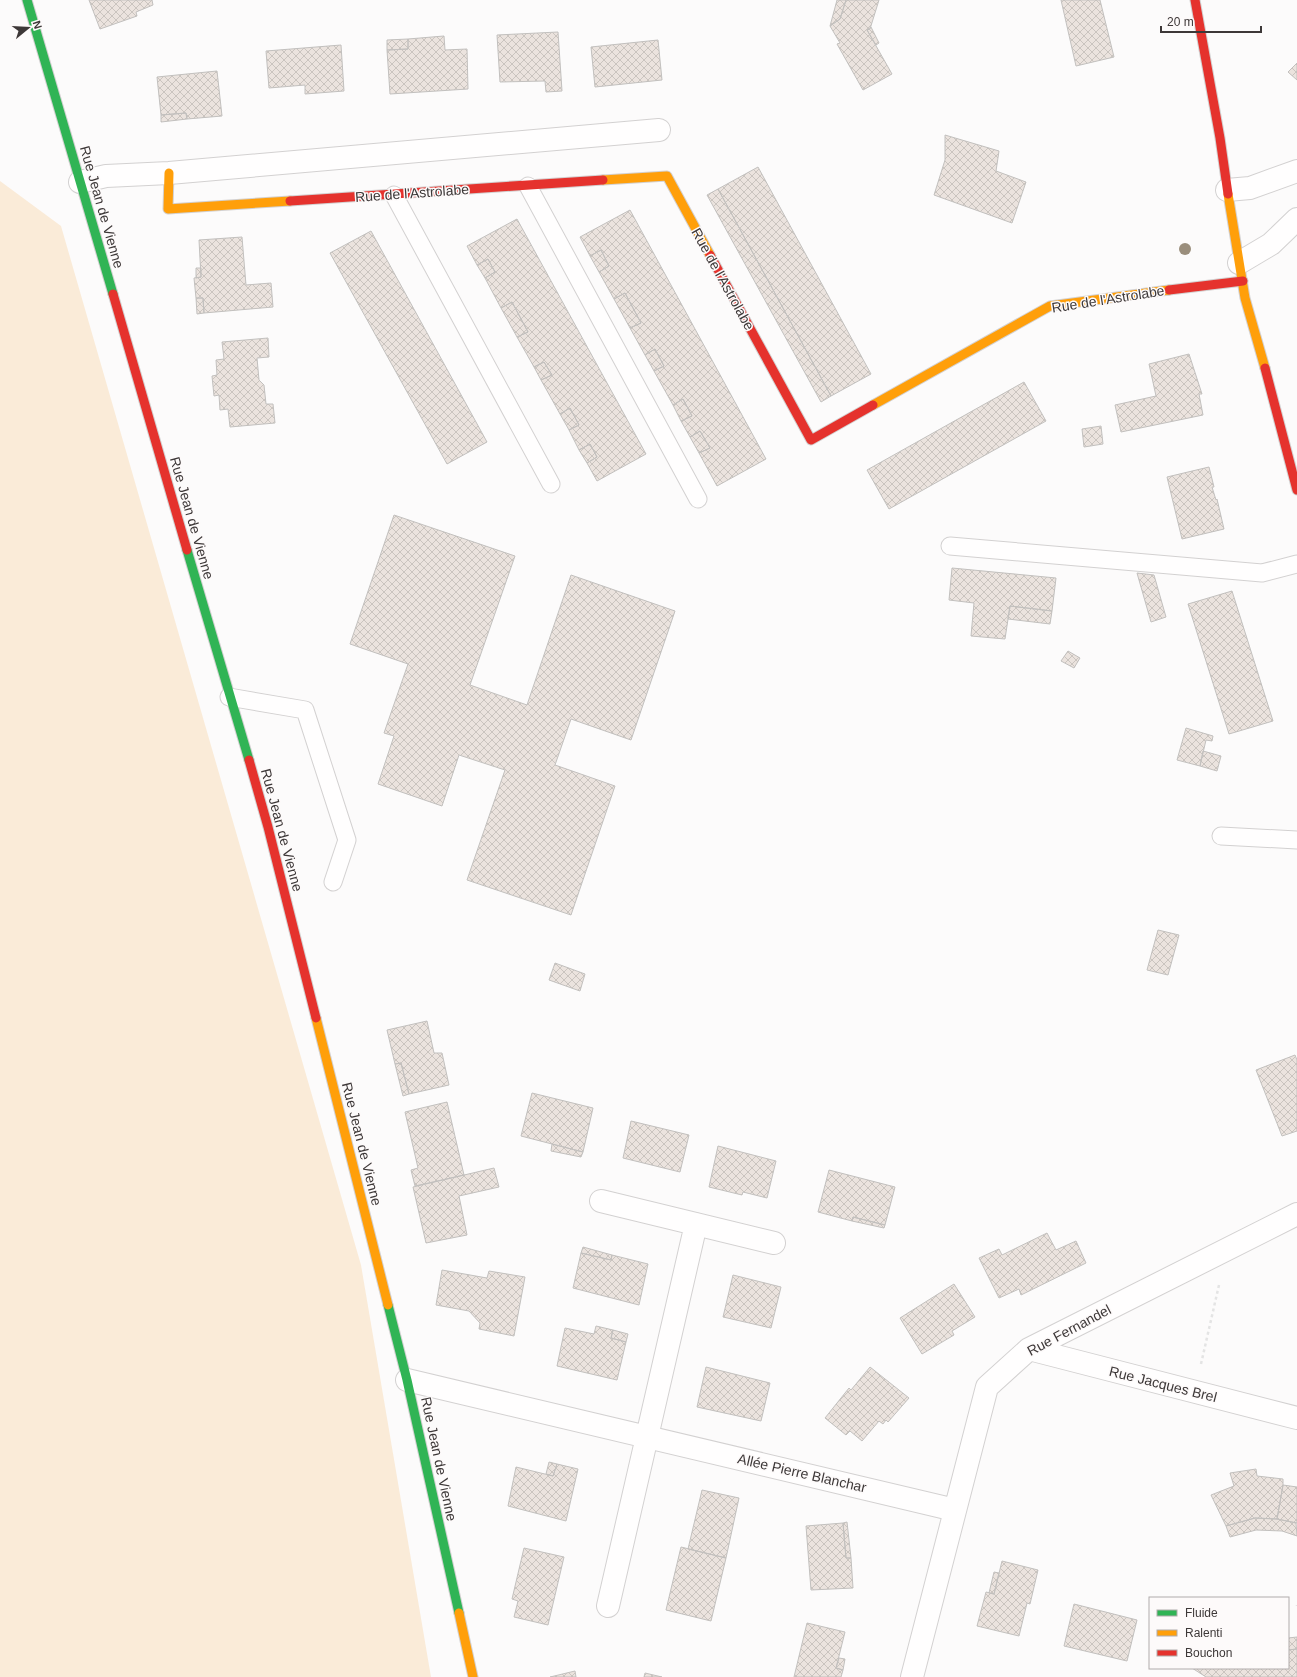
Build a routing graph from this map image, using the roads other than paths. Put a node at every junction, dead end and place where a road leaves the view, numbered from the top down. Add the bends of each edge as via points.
1 (27, 0) edge
2 (1195, 0) edge
3 (659, 130) dead end
4 (1297, 171) edge
5 (169, 173) junction
6 (80, 182) junction
7 (528, 186) junction
8 (1227, 190) junction
9 (394, 195) junction
10 (1297, 219) edge
11 (1241, 272) junction
12 (551, 484) dead end
13 (1297, 490) edge
14 (698, 499) dead end
15 (950, 546) dead end
16 (1297, 564) edge
17 (230, 697) junction
18 (1221, 836) dead end
19 (1297, 840) edge
20 (333, 882) dead end
21 (602, 1201) dead end
22 (1297, 1214) edge
23 (696, 1224) junction
24 (774, 1243) dead end
25 (1029, 1349) junction
26 (407, 1380) junction
27 (1297, 1418) edge
28 (648, 1437) junction
29 (955, 1510) junction
30 (608, 1606) dead end
31 (472, 1677) edge
32 (912, 1677) edge

1 - 6 street, Rue Jean de Vienne
2 - 8 street
3 - 5 street
4 - 8 street via 1250,188
5 - 6 street via 106,176
5 - 9 street, Rue de l'Astrolabe via 168,209
6 - 17 street, Rue Jean de Vienne
7 - 9 street, Rue de l'Astrolabe
7 - 11 street, Rue de l'Astrolabe via 667,176 811,440 1050,306 1131,294
7 - 14 lane
8 - 11 street
9 - 12 lane
10 - 11 street
11 - 13 street via 1245,298
15 - 16 lane via 1262,573
17 - 20 lane via 305,710 347,840
17 - 26 street, Rue Jean de Vienne via 268,827
18 - 19 lane
21 - 23 street
22 - 25 street, Rue Fernandel
23 - 24 street
23 - 28 street
25 - 27 street, Rue Jacques Brel
25 - 29 street, Rue Fernandel via 987,1387
26 - 28 street, Allée Pierre Blanchar
26 - 31 street, Rue Jean de Vienne
28 - 29 street, Allée Pierre Blanchar
28 - 30 street
29 - 32 street, Rue Fernandel

